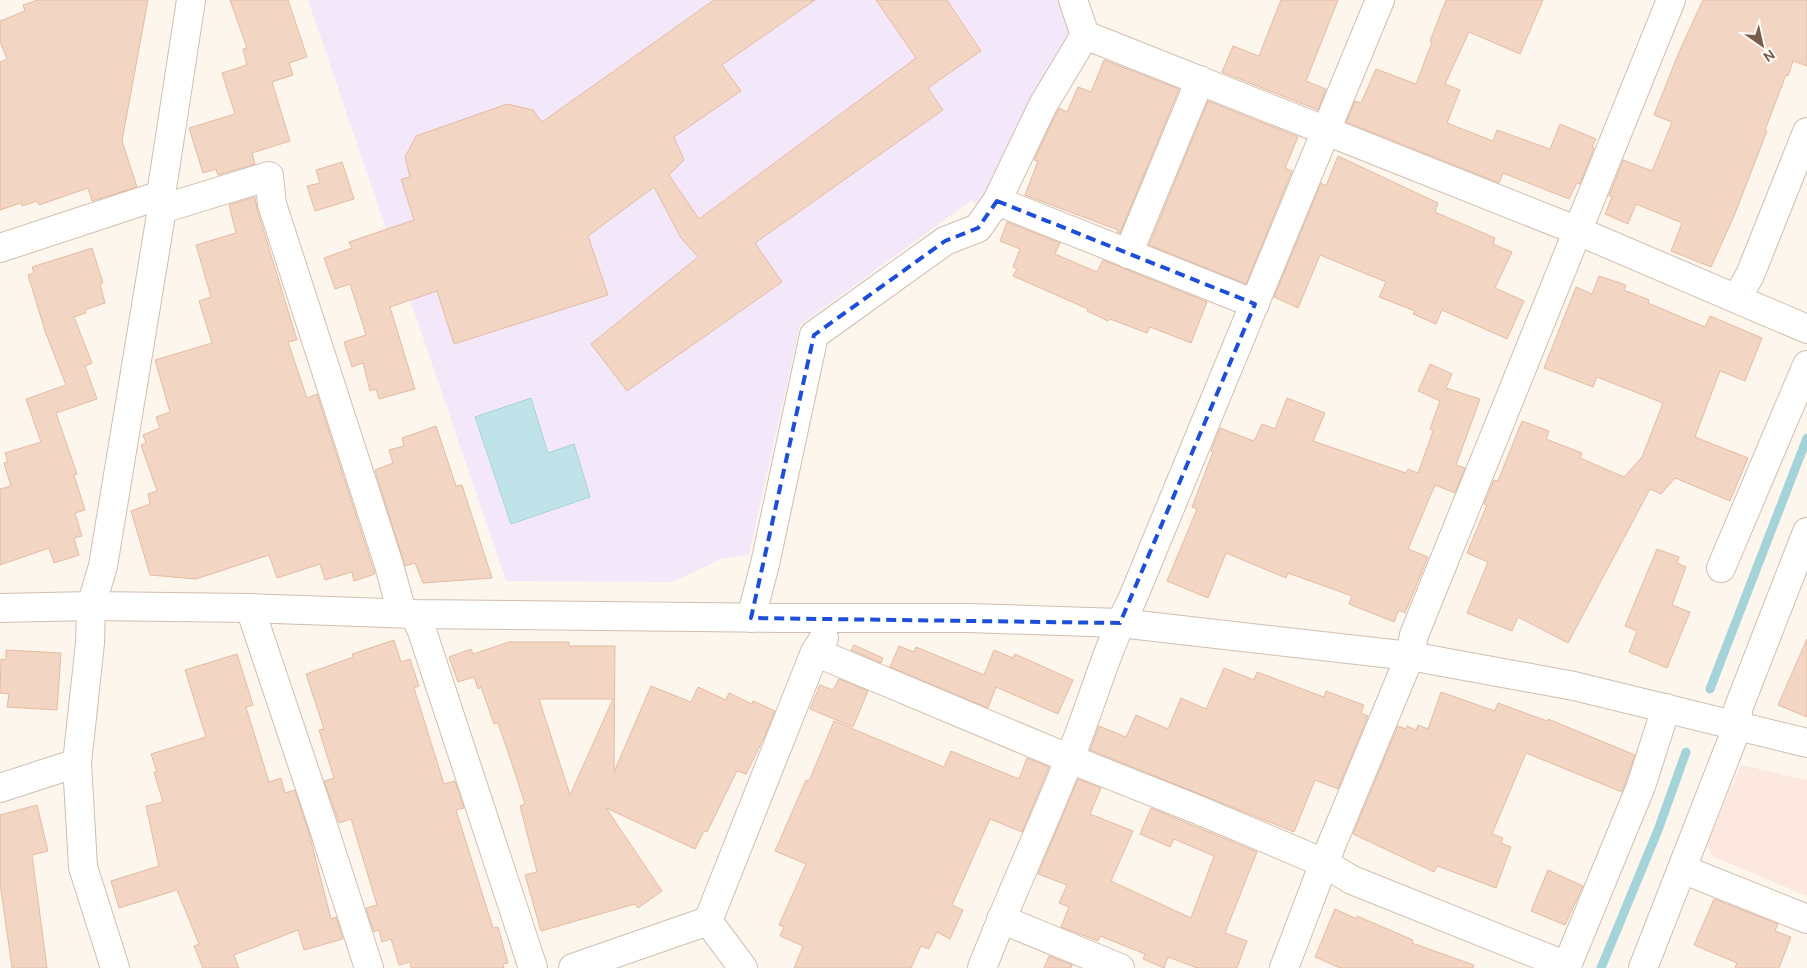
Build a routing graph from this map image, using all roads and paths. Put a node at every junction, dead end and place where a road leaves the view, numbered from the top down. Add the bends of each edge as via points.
1 (191, 0) edge
2 (1073, 0) edge
3 (1380, 0) edge
4 (1671, 0) edge
5 (1085, 35) junction
6 (1200, 80) junction
7 (1327, 130) junction
8 (1807, 132) edge
9 (997, 201) junction
10 (162, 202) junction
11 (1578, 231) junction
12 (0, 248) edge
13 (1128, 254) junction
14 (1737, 298) junction
15 (1255, 304) junction
16 (1807, 329) edge
17 (1807, 364) edge
18 (1807, 532) edge
19 (1721, 568) dead end
20 (91, 606) junction
21 (0, 608) edge
22 (250, 608) junction
23 (408, 613) junction
24 (836, 617) junction
25 (751, 618) junction
26 (1120, 623) junction
27 (815, 652) junction
28 (1410, 656) junction
29 (1666, 708) junction
30 (1738, 725) junction
31 (1807, 743) edge
32 (1070, 759) junction
33 (77, 763) junction
34 (0, 788) edge
35 (1324, 863) junction
36 (1682, 869) junction
37 (1001, 919) junction
38 (1807, 919) edge
39 (708, 921) junction
40 (1567, 967) edge
41 (115, 968) edge
42 (369, 968) edge
43 (533, 968) edge
44 (573, 968) edge
45 (744, 968) edge
46 (982, 968) edge
47 (1120, 968) edge
48 (1284, 968) edge
49 (1643, 968) edge

1 - 10 street
2 - 5 street
3 - 7 street
4 - 11 street
5 - 6 street
5 - 9 street via 1043,105
6 - 7 street
6 - 13 street
7 - 11 street
7 - 15 street
8 - 14 street via 1750,274
9 - 13 street
9 - 25 street via 978,228 945,241 814,335
10 - 12 street
10 - 20 street via 103,566
10 - 23 street via 269,176 272,204 389,565
11 - 14 street
11 - 28 street via 1414,635
13 - 15 street
14 - 16 street
15 - 26 street
17 - 19 street
18 - 30 street via 1738,709
20 - 21 street
20 - 22 street
20 - 33 street
22 - 23 street
22 - 42 street
23 - 25 street
23 - 43 street via 422,631
24 - 25 street
24 - 26 street
24 - 27 street
26 - 28 street
26 - 32 street
27 - 32 street
27 - 39 street
28 - 29 street via 1574,686
28 - 35 street
29 - 30 street
29 - 40 street via 1641,786
30 - 31 street
30 - 36 street
32 - 35 street
32 - 37 street
33 - 34 street
33 - 41 street via 83,867
35 - 40 street via 1352,880
35 - 48 street
36 - 38 street
36 - 49 street
37 - 46 street
37 - 47 street
39 - 44 street
39 - 45 street

